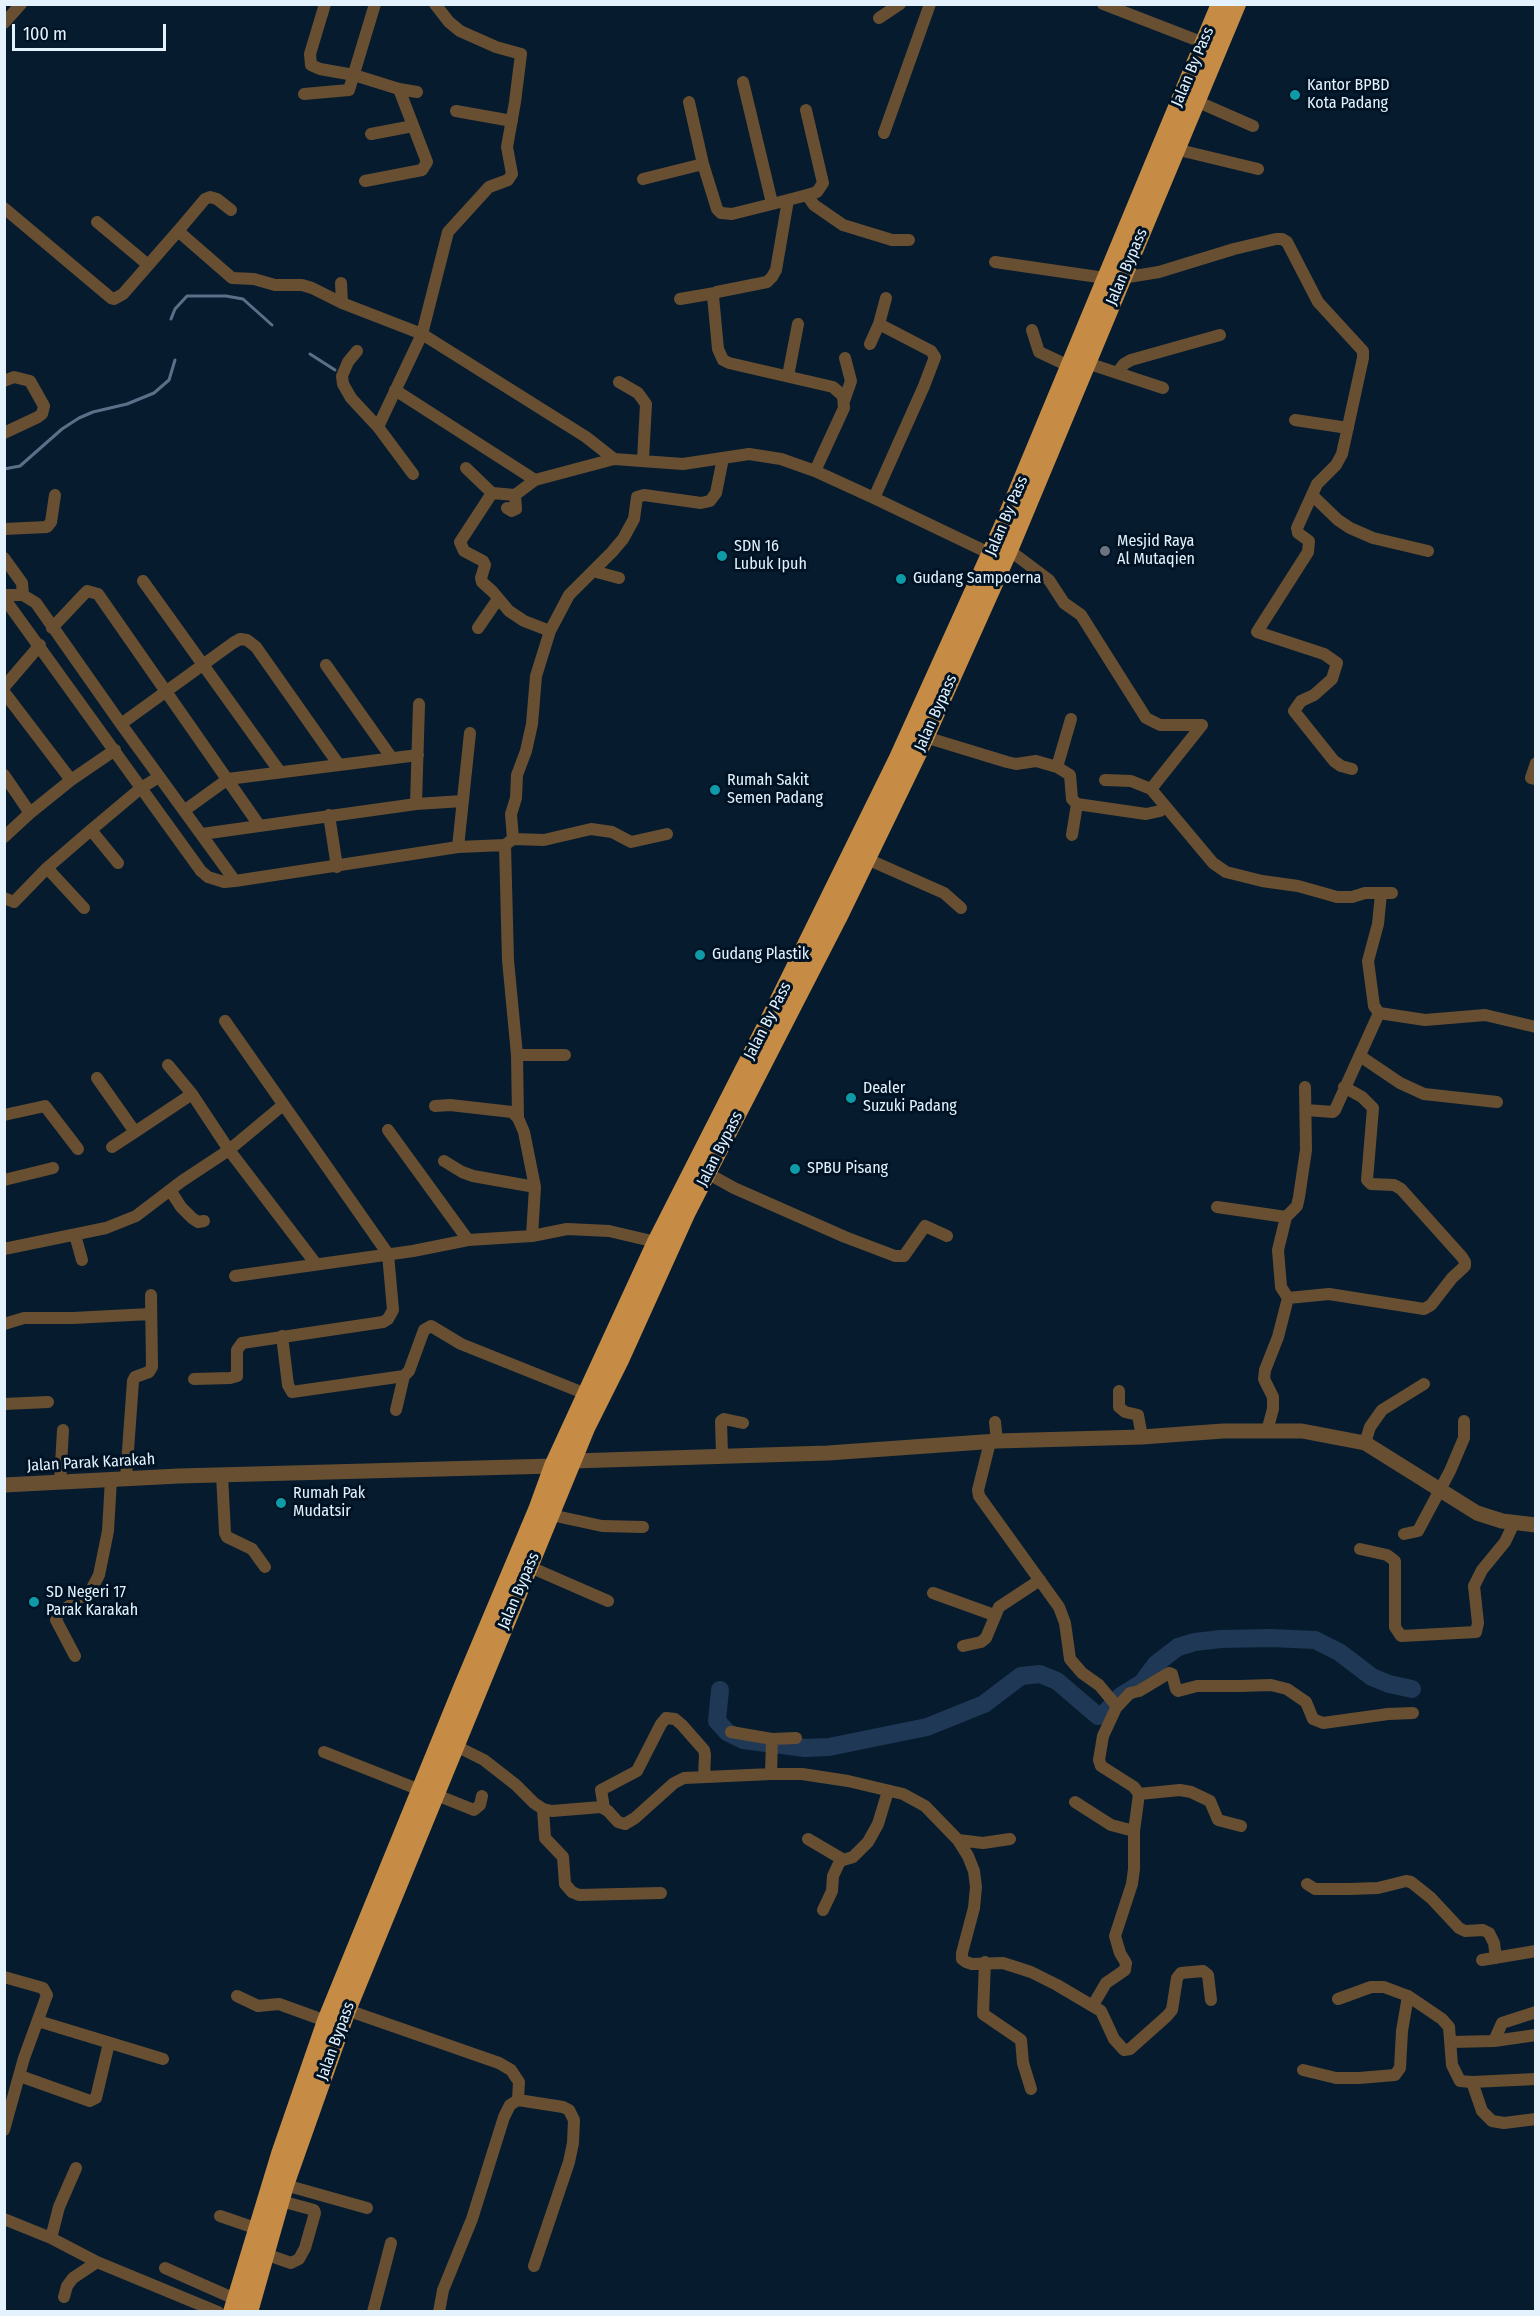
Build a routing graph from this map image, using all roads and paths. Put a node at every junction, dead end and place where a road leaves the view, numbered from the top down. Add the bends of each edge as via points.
1 (21, 4) edge
2 (325, 4) edge
3 (375, 4) edge
4 (422, 4) edge
5 (900, 4) edge
6 (1102, 4) edge
7 (1220, 4) edge
8 (1237, 4) edge
9 (928, 5) edge
10 (436, 6) edge
11 (6, 18) edge
12 (879, 18) dead end
13 (1204, 43) junction
14 (354, 75) junction
15 (743, 82) dead end
16 (399, 89) junction
17 (417, 92) dead end
18 (304, 94) dead end
19 (1196, 101) junction
20 (689, 102) dead end
21 (806, 110) dead end
22 (456, 111) dead end
23 (512, 121) junction
24 (413, 126) junction
25 (1253, 126) dead end
26 (884, 133) dead end
27 (371, 134) dead end
28 (1175, 149) junction
29 (703, 164) junction
30 (1258, 169) dead end
31 (643, 179) dead end
32 (365, 181) dead end
33 (807, 195) junction
34 (788, 200) junction
35 (772, 203) junction
36 (4, 208) edge
37 (231, 210) dead end
38 (97, 222) dead end
39 (178, 231) junction
40 (909, 240) dead end
41 (995, 261) dead end
42 (147, 264) junction
43 (1114, 278) junction
44 (341, 283) dead end
45 (715, 293) junction
46 (886, 298) dead end
47 (680, 299) dead end
48 (342, 303) junction
49 (798, 324) dead end
50 (879, 324) junction
51 (1032, 330) dead end
52 (422, 334) junction
53 (1220, 335) dead end
54 (870, 344) dead end
55 (357, 351) dead end
56 (845, 358) dead end
57 (1078, 365) junction
58 (1116, 373) junction
59 (788, 376) junction
60 (4, 381) edge
61 (619, 382) dead end
62 (1163, 388) dead end
63 (395, 390) junction
64 (844, 401) junction
65 (1295, 420) dead end
66 (378, 428) junction
67 (1348, 428) junction
68 (4, 433) edge
69 (723, 458) junction
70 (615, 459) junction
71 (643, 460) junction
72 (466, 468) dead end
73 (815, 471) junction
74 (413, 474) dead end
75 (535, 480) junction
76 (492, 493) junction
77 (55, 495) dead end
78 (515, 495) junction
79 (1311, 495) junction
80 (874, 498) junction
81 (507, 508) dead end
82 (4, 529) edge
83 (1428, 551) dead end
84 (1000, 552) junction
85 (4, 558) edge
86 (593, 571) junction
87 (619, 578) dead end
88 (143, 581) dead end
89 (23, 595) junction
90 (4, 597) edge
91 (498, 599) junction
92 (52, 627) junction
93 (478, 628) dead end
94 (550, 632) junction
95 (40, 645) junction
96 (326, 665) dead end
97 (203, 666) junction
98 (4, 687) edge
99 (4, 692) edge
100 (165, 692) junction
101 (419, 704) dead end
102 (1071, 719) dead end
103 (121, 724) junction
104 (470, 733) dead end
105 (925, 737) junction
106 (115, 750) junction
107 (418, 755) junction
108 (391, 757) junction
109 (1536, 764) edge
110 (339, 765) junction
111 (1058, 767) junction
112 (1352, 769) dead end
113 (280, 772) junction
114 (4, 775) edge
115 (159, 777) junction
116 (228, 779) junction
117 (1536, 779) edge
118 (71, 780) junction
119 (1105, 780) dead end
120 (141, 788) junction
121 (1151, 789) junction
122 (463, 801) junction
123 (416, 804) junction
124 (1077, 804) junction
125 (185, 810) junction
126 (1160, 811) dead end
127 (30, 813) junction
128 (329, 815) junction
129 (259, 825) junction
130 (91, 830) junction
131 (202, 834) junction
132 (667, 834) dead end
133 (1071, 834) dead end
134 (4, 837) edge
135 (509, 842) junction
136 (458, 847) junction
137 (118, 863) dead end
138 (858, 866) junction
139 (337, 867) junction
140 (47, 868) junction
141 (235, 881) junction
142 (4, 898) edge
143 (84, 908) dead end
144 (961, 908) dead end
145 (1379, 1013) junction
146 (225, 1022) dead end
147 (1536, 1027) edge
148 (517, 1055) junction
149 (565, 1055) dead end
150 (1360, 1056) junction
151 (168, 1065) dead end
152 (97, 1078) dead end
153 (1305, 1087) dead end
154 (1344, 1087) junction
155 (192, 1094) junction
156 (1497, 1102) dead end
157 (283, 1106) junction
158 (435, 1106) dead end
159 (1306, 1110) junction
160 (4, 1115) edge
161 (518, 1118) junction
162 (388, 1130) dead end
163 (135, 1132) junction
164 (112, 1148) dead end
165 (78, 1149) dead end
166 (230, 1150) junction
167 (444, 1161) dead end
168 (53, 1168) dead end
169 (707, 1173) junction
170 (4, 1180) edge
171 (535, 1187) junction
172 (170, 1190) junction
173 (1217, 1207) dead end
174 (1286, 1217) junction
175 (204, 1221) dead end
176 (75, 1235) junction
177 (532, 1236) junction
178 (947, 1236) dead end
179 (468, 1240) junction
180 (656, 1242) junction
181 (4, 1249) edge
182 (388, 1254) junction
183 (82, 1260) dead end
184 (316, 1264) junction
185 (235, 1276) dead end
186 (151, 1294) dead end
187 (1288, 1298) junction
188 (150, 1314) junction
189 (4, 1323) edge
190 (282, 1336) junction
191 (404, 1376) junction
192 (194, 1379) dead end
193 (1424, 1384) dead end
194 (1119, 1391) dead end
195 (586, 1394) junction
196 (48, 1402) dead end
197 (4, 1404) edge
198 (396, 1410) dead end
199 (1464, 1421) dead end
200 (995, 1422) dead end
201 (742, 1423) dead end
202 (63, 1430) dead end
203 (1267, 1431) junction
204 (1142, 1437) junction
205 (993, 1441) junction
206 (1365, 1443) junction
207 (722, 1455) junction
208 (573, 1461) junction
209 (553, 1466) junction
210 (222, 1475) junction
211 (118, 1479) junction
212 (60, 1482) junction
213 (4, 1485) edge
214 (1440, 1489) junction
215 (551, 1515) junction
216 (1514, 1523) junction
217 (1536, 1524) edge
218 (643, 1527) dead end
219 (1404, 1534) dead end
220 (1360, 1549) dead end
221 (265, 1567) dead end
222 (530, 1567) junction
223 (1040, 1580) junction
224 (933, 1593) dead end
225 (609, 1601) dead end
226 (994, 1616) junction
227 (963, 1646) dead end
228 (75, 1656) dead end
229 (1114, 1704) junction
230 (1413, 1713) dead end
231 (731, 1732) dead end
232 (796, 1738) dead end
233 (772, 1744) junction
234 (456, 1746) junction
235 (324, 1752) dead end
236 (771, 1774) junction
237 (704, 1777) junction
238 (888, 1791) junction
239 (427, 1792) junction
240 (1139, 1794) junction
241 (482, 1796) dead end
242 (1075, 1802) dead end
243 (604, 1808) junction
244 (543, 1809) junction
245 (1241, 1826) dead end
246 (1134, 1831) junction
247 (808, 1839) dead end
248 (1010, 1839) dead end
249 (958, 1840) junction
250 (842, 1859) junction
251 (399, 1863) junction
252 (1308, 1884) dead end
253 (661, 1893) dead end
254 (823, 1910) dead end
255 (1536, 1952) edge
256 (1496, 1958) junction
257 (1482, 1960) dead end
258 (985, 1962) junction
259 (4, 1977) edge
260 (237, 1996) dead end
261 (1408, 1996) junction
262 (1338, 1999) dead end
263 (1211, 2000) dead end
264 (1093, 2005) junction
265 (347, 2010) junction
266 (1536, 2012) edge
267 (38, 2021) junction
268 (326, 2021) junction
269 (1536, 2035) edge
270 (1494, 2041) junction
271 (1451, 2042) junction
272 (110, 2043) junction
273 (163, 2059) dead end
274 (1303, 2070) dead end
275 (20, 2076) junction
276 (1536, 2079) edge
277 (1472, 2082) junction
278 (1031, 2089) dead end
279 (518, 2100) junction
280 (1536, 2119) edge
281 (4, 2130) edge
282 (76, 2169) dead end
283 (283, 2193) junction
284 (367, 2208) dead end
285 (220, 2216) dead end
286 (4, 2219) edge
287 (258, 2229) junction
288 (51, 2238) junction
289 (391, 2243) dead end
290 (265, 2254) junction
291 (98, 2262) junction
292 (534, 2266) dead end
293 (165, 2268) dead end
294 (64, 2297) dead end
295 (233, 2306) edge
296 (218, 2312) edge
297 (249, 2312) edge
298 (373, 2312) edge
299 (439, 2312) edge

1 - 11 street
2 - 14 street via 310,65
3 - 14 street
4 - 10 street
5 - 12 street
6 - 13 street
7 - 13 highway, Jalan By Pass
8 - 19 highway, Jalan Bypass
9 - 26 street
10 - 23 street via 460,31 520,53
13 - 43 highway, Jalan By Pass
14 - 16 street
14 - 18 street via 347,91
15 - 35 street
16 - 17 street
16 - 24 street
19 - 25 street
19 - 28 highway, Jalan Bypass
20 - 29 street
21 - 33 street via 823,183 817,192
22 - 23 street
23 - 52 street via 507,147 512,174 508,180 489,187 447,232
24 - 27 street
24 - 32 street via 427,162 424,169
28 - 30 street
28 - 43 highway, Jalan Bypass via 1138,243
29 - 31 street
29 - 35 street via 715,205 722,213
33 - 34 street
33 - 40 street via 814,205 843,225 892,240
34 - 35 street
34 - 45 street via 772,277 767,282
36 - 42 street via 111,298 123,294
37 - 39 street via 210,197
38 - 42 street
39 - 42 street
39 - 48 street via 232,278 302,285
41 - 43 street
43 - 57 highway, Jalan Bypass
43 - 67 street via 1159,272 1276,238 1285,240 1315,296 1363,351
44 - 48 street
45 - 47 street
45 - 59 street via 712,300 723,360
46 - 50 street
48 - 52 street
49 - 59 street
50 - 54 street
50 - 80 street via 931,351 935,357
51 - 57 street via 1039,352
52 - 63 street
52 - 70 street
53 - 58 street via 1131,360
55 - 66 street via 342,376 343,384
56 - 64 street via 851,381
57 - 58 street
57 - 84 highway, Jalan Bypass
58 - 62 street
59 - 64 street via 833,387
60 - 68 street via 14,377 30,381 44,406 38,417
61 - 71 street via 638,393 646,404
63 - 66 street
63 - 75 street
64 - 73 street
65 - 67 street
66 - 74 street
67 - 79 street via 1339,461
69 - 71 street via 683,464
69 - 73 street via 767,456
69 - 86 street via 716,493 710,501 637,497 628,531
70 - 71 street
70 - 75 street
72 - 76 street
73 - 80 street
75 - 78 street
76 - 78 street
76 - 91 street via 460,542 464,551 483,561 481,580
77 - 82 street via 47,526
78 - 81 street via 516,509
79 - 83 street via 1350,528 1373,538
79 - 112 street via 1297,528 1309,542 1308,552 1257,632 1324,654 1337,663 1332,679 1301,701 1294,711 1334,760
80 - 84 street
84 - 105 highway, Jalan Bypass
84 - 121 street via 1049,580 1064,603 1079,613 1146,718 1160,725 1202,725
84 - 138 highway, Jalan By Pass via 898,758
85 - 89 street via 22,583
86 - 87 street
86 - 94 street via 569,595
88 - 97 street
89 - 90 street
89 - 92 street via 36,603
90 - 95 street
91 - 93 street
91 - 94 street via 515,616
92 - 100 street via 87,591 98,594
92 - 103 street
94 - 135 street via 536,676 532,724 517,775
95 - 98 street
95 - 106 street
96 - 108 street
97 - 100 street
97 - 110 street via 233,643 247,640 256,647
97 - 113 street
99 - 118 street
100 - 103 street
100 - 116 street
101 - 107 street
102 - 111 street
103 - 115 street
104 - 122 street
105 - 111 street via 1007,762 1036,761
105 - 138 highway, Jalan Bypass
106 - 118 street
106 - 120 street
107 - 108 street
107 - 123 street
108 - 110 street
109 - 117 street via 1530,778
110 - 113 street
111 - 124 street via 1070,775 1073,801
113 - 116 street
114 - 127 street
115 - 120 street
115 - 125 street
116 - 125 street
116 - 129 street
118 - 127 street
119 - 121 street via 1131,781
120 - 130 street
120 - 141 street via 201,872 216,880
121 - 145 street via 1220,870 1337,897 1386,894 1368,961 1374,1006
122 - 123 street
122 - 136 street
123 - 128 street
124 - 126 street via 1146,814
124 - 133 street
125 - 131 street
127 - 134 street
128 - 129 street
128 - 139 street
129 - 131 street
130 - 137 street
130 - 140 street
131 - 141 street
132 - 135 street via 631,842 612,832 591,829 544,840
135 - 136 street
135 - 148 street via 508,960
136 - 139 street
138 - 144 street via 945,893
138 - 169 highway, Jalan Bypass
138 - 180 highway, Jalan By Pass
139 - 141 street
140 - 142 street via 14,902
140 - 143 street
145 - 147 street via 1425,1020 1485,1015
145 - 150 street
146 - 157 street
148 - 149 street
148 - 161 street
150 - 154 street
150 - 156 street via 1424,1094
151 - 155 street
152 - 163 street
153 - 159 street
154 - 159 street via 1333,1112
154 - 187 street via 1373,1108 1366,1180 1401,1189 1462,1257 1465,1266 1424,1309 1329,1294
155 - 163 street
155 - 166 street
157 - 166 street
157 - 182 street
158 - 161 street via 512,1112
159 - 174 street via 1306,1150 1299,1197 1297,1206
160 - 165 street via 45,1106
161 - 171 street
162 - 179 street
163 - 164 street
166 - 172 street
166 - 184 street
167 - 171 street via 473,1176
168 - 170 street
169 - 178 street via 895,1256 904,1256 925,1226
169 - 208 highway, Jalan Bypass
171 - 177 street
172 - 175 street via 192,1218
172 - 176 street via 136,1216
173 - 174 street
174 - 187 street via 1278,1250 1281,1287
176 - 181 street
176 - 183 street
177 - 179 street
177 - 180 street via 589,1229
179 - 182 street
180 - 195 highway
182 - 184 street
182 - 190 street via 393,1310 388,1319
184 - 185 street
186 - 188 street
187 - 203 street via 1265,1370 1264,1379 1273,1397
188 - 189 street via 24,1318
188 - 211 street via 152,1367 133,1381
190 - 191 street via 292,1392
190 - 192 street via 242,1343 237,1350 238,1372 234,1377
191 - 195 street via 424,1330 431,1326 461,1344
191 - 198 street
193 - 206 street via 1382,1410
194 - 204 street via 1119,1407 1138,1415
195 - 209 highway
196 - 197 street
199 - 214 street via 1462,1445
200 - 205 street
201 - 207 street via 721,1421
202 - 212 street
203 - 204 street, Jalan Parak Karakah
203 - 206 street, Jalan Parak Karakah via 1302,1431
204 - 205 street, Jalan Parak Karakah
205 - 207 street, Jalan Parak Karakah via 828,1453
205 - 223 street via 979,1496
206 - 214 street
207 - 208 street, Jalan Parak Karakah
208 - 209 street, Jalan Parak Karakah
208 - 215 highway, Jalan Bypass
209 - 210 street, Jalan Parak Karakah
209 - 239 highway
210 - 211 street, Jalan Parak Karakah
210 - 221 street via 225,1533 252,1549
211 - 212 street, Jalan Parak Karakah
211 - 228 street via 99,1575 91,1590 58,1614 56,1620
212 - 213 street, Jalan Parak Karakah
214 - 216 street via 1477,1513
214 - 219 street via 1418,1531
215 - 218 street via 602,1526
215 - 222 highway, Jalan Bypass
216 - 217 street
216 - 220 street via 1474,1586 1479,1623 1476,1632 1401,1636 1395,1627 1395,1561 1387,1555
222 - 225 street
222 - 234 highway, Jalan Bypass
223 - 226 street via 999,1607
223 - 229 street via 1059,1607 1070,1659
224 - 226 street
226 - 227 street via 986,1638
229 - 230 street via 1169,1673 1178,1691 1197,1686 1271,1685 1287,1689 1306,1702 1312,1719 1323,1723
229 - 240 street via 1102,1736 1099,1760 1101,1766
231 - 233 street
232 - 233 street
233 - 236 street
234 - 239 highway, Jalan Bypass
234 - 244 street via 484,1760
235 - 239 street
236 - 237 street
236 - 238 street via 802,1774
237 - 243 street via 674,1783 625,1824
237 - 243 street via 704,1750 675,1719 666,1718 637,1771 601,1790
238 - 249 street via 925,1806
238 - 250 street via 868,1842 851,1858
239 - 241 street via 474,1810
239 - 251 highway
240 - 245 street via 1191,1791 1210,1801 1218,1820
240 - 246 street
242 - 246 street via 1111,1825
243 - 244 street
244 - 253 street via 545,1838 563,1857 565,1884 572,1892
246 - 264 street via 1132,1884 1115,1936 1125,1970 1106,1983
247 - 250 street
248 - 249 street via 982,1843
249 - 258 street via 974,1871 976,1887 962,1959 972,1964
250 - 254 street
251 - 265 highway, Jalan Bypass
251 - 268 highway
252 - 256 street via 1315,1889 1349,1889 1411,1882 1459,1928 1489,1933
255 - 256 street
256 - 257 street
258 - 264 street via 1004,1963 1031,1972
258 - 278 street via 983,2014 1021,2040
259 - 267 street via 45,1990
260 - 268 street via 258,2006 279,2004
261 - 262 street via 1384,1987 1371,1987
261 - 271 street via 1447,2023
261 - 274 street via 1399,2071 1395,2075 1336,2078
263 - 264 street via 1208,1975 1203,1971 1181,1973 1172,2010 1130,2049 1124,2050 1114,2039 1101,2011
265 - 279 street via 499,2063 516,2075
265 - 283 highway, Jalan Bypass
266 - 270 street via 1502,2023
267 - 272 street
267 - 275 street
268 - 287 highway
269 - 270 street
270 - 271 street
271 - 277 street via 1456,2076 1460,2081
272 - 273 street
272 - 275 street via 96,2098 90,2101
275 - 281 street
276 - 277 street
277 - 280 street via 1482,2111 1492,2121
279 - 292 street via 563,2107 570,2110 574,2120 569,2162
279 - 299 street via 510,2105 504,2118 472,2220 443,2290
282 - 288 street via 59,2207
283 - 284 street
283 - 290 highway, Jalan Bypass
283 - 290 street via 314,2210 305,2247 291,2263
285 - 287 street
286 - 288 street
287 - 295 highway
288 - 291 street
289 - 298 street
290 - 297 highway, Jalan Bypass
291 - 294 street via 73,2278
291 - 296 street
293 - 295 street

